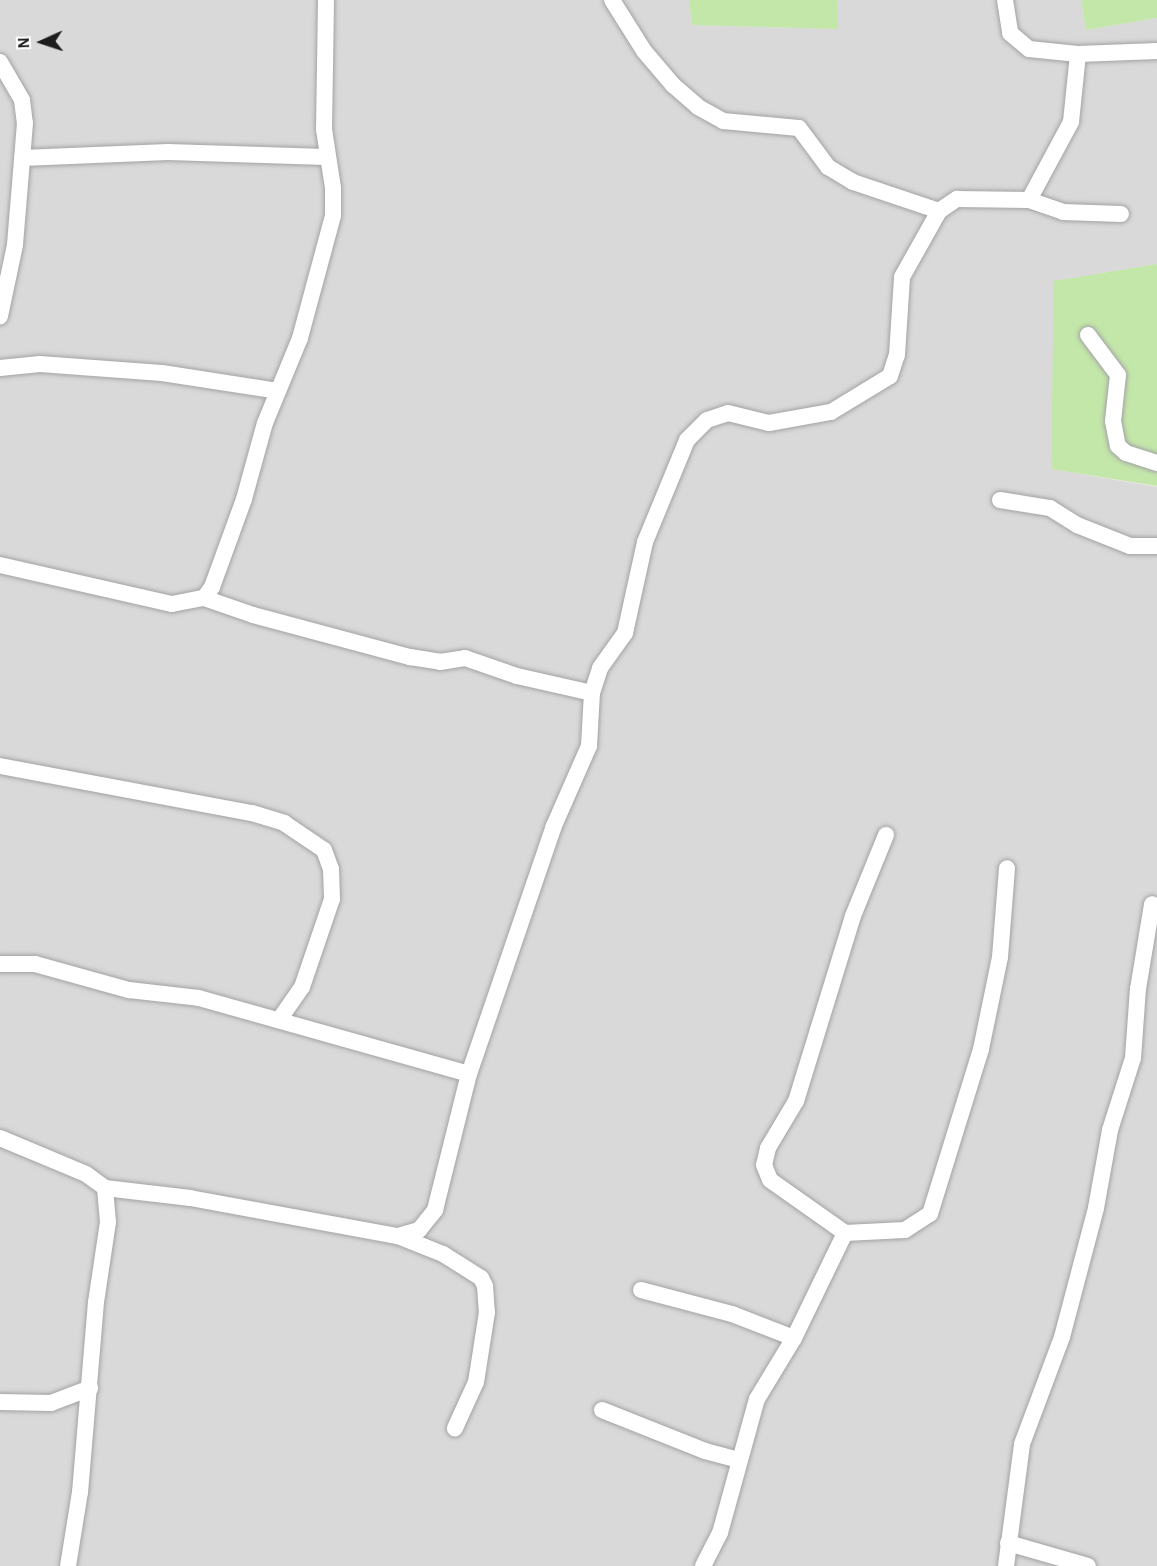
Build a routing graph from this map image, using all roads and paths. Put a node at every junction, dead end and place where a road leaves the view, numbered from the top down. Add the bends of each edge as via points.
1 (326, 0) edge
2 (612, 0) edge
3 (1005, 0) edge
4 (1157, 51) edge
5 (1078, 54) junction
6 (0, 62) edge
7 (326, 157) junction
8 (22, 158) junction
9 (1029, 200) junction
10 (939, 211) junction
11 (1121, 214) dead end
12 (0, 316) edge
13 (1088, 334) dead end
14 (0, 368) edge
15 (278, 391) junction
16 (1157, 463) edge
17 (1000, 500) dead end
18 (1157, 546) edge
19 (0, 566) edge
20 (204, 598) junction
21 (592, 693) junction
22 (0, 766) edge
23 (886, 835) dead end
24 (1007, 868) dead end
25 (1152, 904) dead end
26 (0, 964) edge
27 (279, 1020) junction
28 (469, 1074) junction
29 (0, 1138) edge
30 (105, 1188) junction
31 (845, 1233) junction
32 (398, 1236) junction
33 (641, 1290) dead end
34 (794, 1338) junction
35 (90, 1388) junction
36 (0, 1402) edge
37 (602, 1410) dead end
38 (455, 1428) dead end
39 (739, 1460) junction
40 (1008, 1543) junction
41 (68, 1566) edge
42 (703, 1566) edge
43 (1006, 1566) edge
44 (1088, 1566) edge

1 - 7 street
2 - 10 street via 644,51 672,85 698,106 723,121 799,128 828,167 853,182
3 - 5 street via 1006,22 1018,43 1029,49
4 - 5 street
5 - 9 street via 1071,122
6 - 8 street via 22,100
7 - 8 street via 168,152
7 - 15 street via 333,188 333,216 300,338
8 - 12 street via 15,245
9 - 10 street via 957,199
9 - 11 street via 1063,212
10 - 21 street via 902,277 897,355 890,376 831,412 769,423 728,413 707,420 687,440 645,542 625,633 600,668
13 - 16 street via 1118,375 1113,421 1118,446 1126,453
14 - 15 street via 40,364 162,373
15 - 20 street via 264,423 224,560
17 - 18 street via 1050,508 1077,525 1130,546
19 - 20 street via 172,604
20 - 21 street via 410,657 440,662 465,658 517,676
21 - 28 street via 589,746 554,828
22 - 27 street via 252,813 284,823 324,850 331,869 332,899 302,987
23 - 31 street via 853,916 796,1101 768,1148 764,1165 770,1179
24 - 31 street via 1000,957 981,1048 930,1214 905,1230
25 - 40 street via 1138,989 1133,1058 1110,1130 1096,1208 1062,1337 1022,1444
26 - 27 street via 35,964 129,990 199,998
27 - 28 street
28 - 32 street via 435,1210 419,1230
29 - 30 street via 86,1173
30 - 32 street via 190,1198
30 - 35 street via 108,1222
31 - 34 street
32 - 38 street via 443,1254 481,1278 485,1286 487,1312 476,1382
33 - 34 street via 732,1314
34 - 39 street via 758,1400
35 - 36 street via 51,1403
35 - 41 street
37 - 39 street via 705,1451
39 - 42 street via 720,1533
40 - 43 street
40 - 44 street

